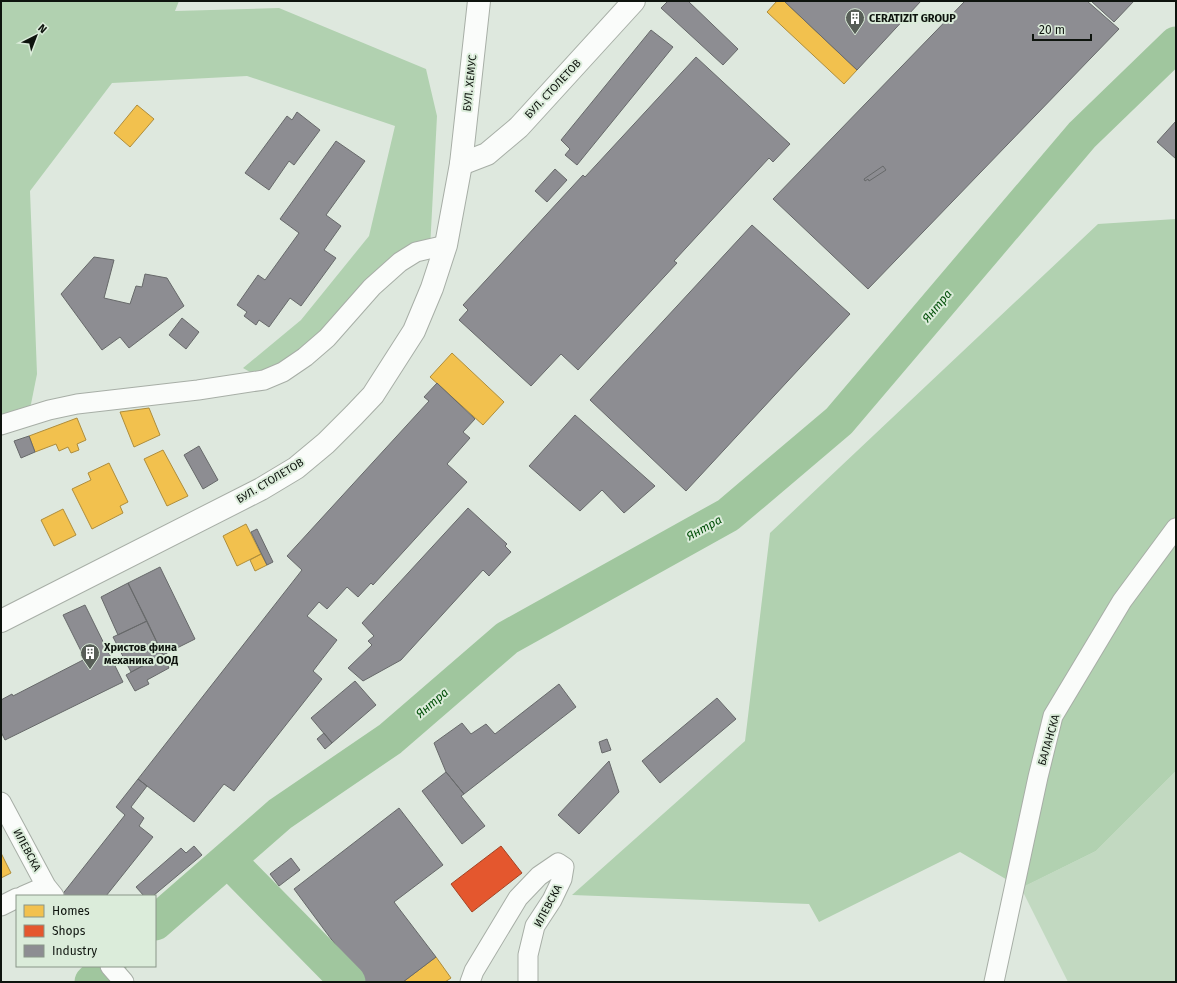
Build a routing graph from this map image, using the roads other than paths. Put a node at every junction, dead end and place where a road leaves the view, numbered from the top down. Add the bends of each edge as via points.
1 (479, 1) edge
2 (634, 1) edge
3 (461, 164) junction
4 (446, 245) junction
5 (1, 425) edge
6 (1176, 528) edge
7 (1, 621) edge
8 (1, 802) edge
9 (50, 891) edge
10 (28, 895) edge
11 (16, 898) edge
12 (1, 906) edge
13 (111, 967) edge
14 (124, 982) edge
15 (470, 982) edge
16 (528, 982) edge
17 (994, 982) edge

1 - 3 main road, БУЛ. ХЕМУС
2 - 3 main road, БУЛ. СТОЛЕТОВ via 519,127 486,154
3 - 4 main road, БУЛ. ХЕМУС
4 - 5 street via 416,252 400,262 372,287 327,338 283,372 264,380 77,404
4 - 7 main road, БУЛ. СТОЛЕТОВ via 414,331 372,395 326,443 296,468 261,489
6 - 17 street, БАЛАНСКА via 1122,601 1053,716
8 - 9 street, ИЛЕВСКА
9 - 10 street
11 - 12 street
13 - 14 street
15 - 16 street, ИЛЕВСКА via 518,898 539,876 558,863 564,867 562,878 552,900 535,926 528,955

